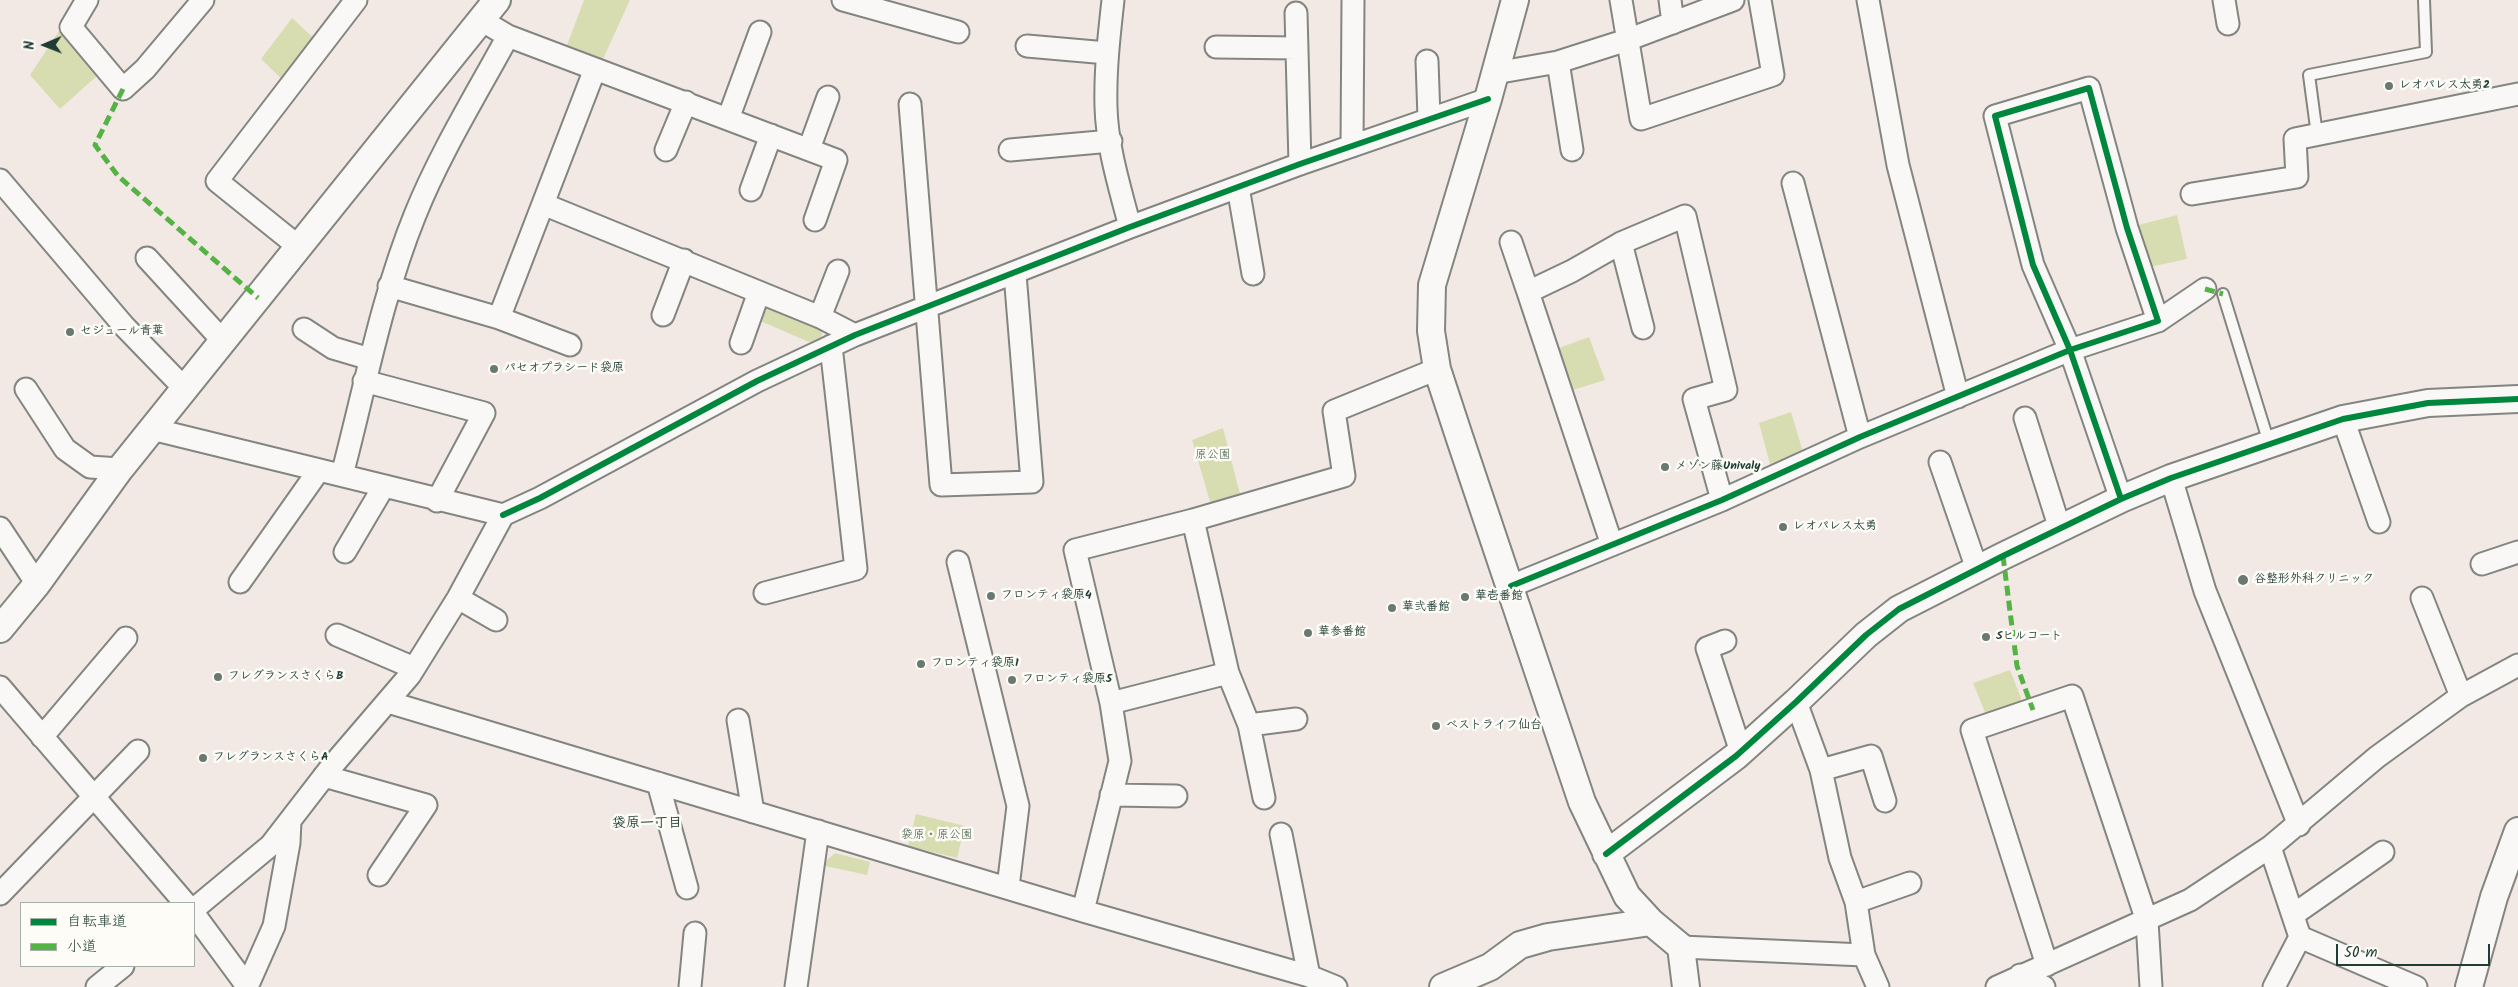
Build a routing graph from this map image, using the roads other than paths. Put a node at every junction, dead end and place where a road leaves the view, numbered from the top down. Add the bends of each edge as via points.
1 (87, 0) edge
2 (203, 0) edge
3 (356, 0) edge
4 (843, 0) edge
5 (1113, 0) edge
6 (1353, 0) edge
7 (1515, 0) edge
8 (1621, 0) edge
9 (1670, 0) edge
10 (1733, 0) edge
11 (1760, 0) edge
12 (1868, 0) edge
13 (2224, 0) edge
14 (2424, 0) edge
15 (489, 10) edge
16 (1296, 13) dead end
17 (1673, 23) junction
18 (2228, 24) dead end
19 (760, 32) dead end
20 (958, 32) dead end
21 (508, 36) junction
22 (1627, 40) junction
23 (1027, 46) dead end
24 (1216, 48) dead end
25 (1297, 48) junction
26 (1107, 53) junction
27 (1427, 61) dead end
28 (1558, 62) junction
29 (594, 69) junction
30 (1495, 73) junction
31 (2518, 94) edge
32 (828, 97) dead end
33 (1488, 99) junction
34 (686, 102) junction
35 (910, 104) dead end
36 (1429, 118) junction
37 (728, 120) junction
38 (771, 135) junction
39 (2317, 135) junction
40 (1111, 141) junction
41 (1352, 146) junction
42 (808, 149) junction
43 (666, 150) dead end
44 (1010, 150) dead end
45 (1572, 150) dead end
46 (1300, 164) junction
47 (1793, 183) dead end
48 (1238, 187) junction
49 (3, 189) edge
50 (751, 190) dead end
51 (2192, 194) dead end
52 (544, 204) junction
53 (815, 220) dead end
54 (1130, 227) junction
55 (1511, 242) dead end
56 (1621, 243) junction
57 (299, 247) junction
58 (147, 258) dead end
59 (684, 260) junction
60 (838, 271) dead end
61 (1015, 274) junction
62 (1253, 274) dead end
63 (390, 286) junction
64 (759, 292) junction
65 (1528, 292) junction
66 (2214, 292) joint
67 (926, 307) junction
68 (663, 315) dead end
69 (820, 317) junction
70 (499, 318) junction
71 (2158, 321) junction
72 (1644, 328) dead end
73 (304, 329) dead end
74 (854, 335) junction
75 (223, 341) junction
76 (741, 343) dead end
77 (570, 345) dead end
78 (831, 346) junction
79 (2070, 350) junction
80 (370, 359) junction
81 (1438, 369) junction
82 (364, 381) junction
83 (26, 389) dead end
84 (185, 389) junction
85 (1958, 397) junction
86 (2517, 403) edge
87 (2025, 418) dead end
88 (2343, 419) junction
89 (152, 429) junction
90 (1860, 437) junction
91 (2270, 444) junction
92 (1940, 462) dead end
93 (120, 469) junction
94 (319, 470) junction
95 (342, 475) junction
96 (2171, 478) junction
97 (384, 486) junction
98 (2121, 499) junction
99 (1722, 500) junction
100 (437, 501) junction
101 (503, 515) junction
102 (1193, 520) junction
103 (2379, 522) dead end
104 (0, 528) edge
105 (2060, 529) junction
106 (1612, 545) junction
107 (345, 552) dead end
108 (2518, 552) edge
109 (958, 562) dead end
110 (2482, 564) dead end
111 (1977, 569) junction
112 (240, 582) dead end
113 (37, 584) junction
114 (1511, 586) junction
115 (765, 593) dead end
116 (458, 598) junction
117 (2422, 598) dead end
118 (496, 620) dead end
119 (0, 629) edge
120 (337, 635) dead end
121 (126, 638) dead end
122 (1725, 641) dead end
123 (2518, 665) edge
124 (414, 668) junction
125 (1228, 674) junction
126 (0, 688) edge
127 (2461, 696) junction
128 (388, 702) junction
129 (1796, 702) junction
130 (1110, 703) junction
131 (1296, 719) dead end
132 (738, 720) dead end
133 (1249, 725) junction
134 (42, 737) junction
135 (138, 751) dead end
136 (1741, 752) junction
137 (1821, 770) junction
138 (324, 776) junction
139 (658, 783) junction
140 (1112, 795) junction
141 (1176, 796) dead end
142 (94, 797) junction
143 (1264, 798) dead end
144 (1885, 801) dead end
145 (753, 812) junction
146 (290, 821) junction
147 (2298, 825) junction
148 (818, 831) junction
149 (2518, 831) edge
150 (1281, 834) dead end
151 (2270, 846) junction
152 (2382, 852) dead end
153 (1606, 854) junction
154 (379, 875) dead end
155 (1910, 883) dead end
156 (686, 888) dead end
157 (1008, 888) junction
158 (0, 894) edge
159 (184, 902) edge
160 (1856, 902) junction
161 (195, 908) edge
162 (1083, 911) junction
163 (195, 915) edge
164 (2292, 915) junction
165 (2148, 920) junction
166 (1651, 922) junction
167 (695, 933) dead end
168 (2300, 937) junction
169 (1681, 947) junction
170 (1864, 955) junction
171 (2047, 965) junction
172 (122, 967) edge
173 (2020, 975) junction
174 (1309, 976) junction
175 (96, 987) edge
176 (247, 987) edge
177 (690, 987) edge
178 (796, 987) edge
179 (1336, 987) edge
180 (1443, 987) edge
181 (1686, 987) edge
182 (1878, 987) edge
183 (1997, 987) edge
184 (2044, 987) edge
185 (2151, 987) edge
186 (2274, 987) edge
187 (2416, 987) edge
188 (2468, 987) edge

1 - 2 street via 71,27 123,89 145,69
3 - 57 street via 217,181
4 - 20 street
5 - 26 street
6 - 41 street
7 - 30 street
8 - 22 street
9 - 17 street
10 - 17 street
11 - 22 street via 1773,75 1641,119
12 - 85 street via 1898,165
13 - 18 street
14 - 39 lane via 2426,52 2309,75
15 - 21 street
15 - 57 street
16 - 25 street
17 - 22 street
19 - 37 street
21 - 29 street
21 - 63 street via 429,183
22 - 28 street
23 - 26 street
24 - 25 street
25 - 46 street
26 - 40 street via 1106,109
27 - 36 street
28 - 30 street
28 - 45 street
29 - 34 street
29 - 52 street
30 - 33 street
31 - 39 street
32 - 42 street
33 - 36 street
33 - 81 street via 1432,286 1431,331
34 - 37 street
34 - 43 street
35 - 67 street
36 - 41 street
37 - 38 street
38 - 42 street
38 - 50 street
39 - 51 street via 2295,139 2298,177
40 - 44 street
40 - 54 street
41 - 46 street
42 - 53 street via 836,160
46 - 48 street
47 - 90 street
48 - 54 street
48 - 62 street
49 - 84 street via 124,326
52 - 59 street
52 - 70 street
54 - 61 street
55 - 65 street
56 - 65 street
56 - 72 street
56 - 99 street via 1685,216 1726,390 1694,399
57 - 75 street
58 - 75 street
59 - 64 street
59 - 68 street
60 - 69 street
61 - 67 street
61 - 67 street via 1032,482 941,485
63 - 70 street
63 - 80 street
64 - 69 street
64 - 76 street
65 - 106 street
66 - 71 street
66 - 91 lane
67 - 74 street
69 - 74 street
70 - 77 street
71 - 79 street
71 - 79 street via 2127,228 2090,88 1995,116 2033,265
73 - 80 street via 333,348
74 - 78 street
75 - 84 street
78 - 101 street via 757,381
78 - 115 street via 856,569
79 - 85 street
79 - 98 street
80 - 82 street
81 - 102 street via 1334,411 1344,476
81 - 114 street
82 - 95 street
82 - 100 street via 484,413
83 - 93 street via 65,449 90,467
84 - 89 street
85 - 90 street
86 - 88 street via 2428,404
87 - 105 street
88 - 91 street
88 - 103 street
89 - 93 street
89 - 94 street
90 - 99 street
91 - 96 street
92 - 111 street
93 - 113 street
94 - 95 street
94 - 112 street
95 - 97 street
96 - 98 street
96 - 147 street via 2205,591
97 - 100 street
97 - 107 street
98 - 105 street
99 - 106 street
100 - 101 street
101 - 116 street
102 - 125 street
102 - 130 street via 1075,550
104 - 113 street
105 - 111 street
106 - 114 street
108 - 110 street
109 - 157 street via 1018,806
111 - 129 street via 1899,609 1866,635
113 - 119 street
114 - 153 street via 1582,802
116 - 118 street
116 - 124 street
117 - 127 street
120 - 124 street
121 - 134 street
122 - 136 street via 1707,648
123 - 127 street
124 - 128 street
125 - 130 street
125 - 133 street
126 - 134 street
127 - 147 street via 2377,757
128 - 138 street
128 - 139 street
129 - 136 street
129 - 137 street
130 - 140 street via 1120,761
131 - 133 street
132 - 145 street
133 - 143 street
134 - 142 street
135 - 142 street
136 - 153 street
137 - 144 street via 1871,756
137 - 160 street via 1840,858
138 - 146 street
138 - 154 street via 426,805
139 - 145 street
139 - 156 street
140 - 141 street
140 - 162 street
142 - 158 street
142 - 159 street
145 - 148 street
146 - 161 street via 271,845
146 - 176 street via 274,926
147 - 151 street
148 - 157 street
148 - 178 street
149 - 188 street via 2494,897
150 - 174 street
151 - 164 street
151 - 165 street via 2190,900
152 - 164 street
153 - 166 street via 1627,896
155 - 160 street
157 - 162 street
160 - 170 street
162 - 174 street
163 - 176 street
164 - 168 street
165 - 171 street
165 - 171 street via 2072,696 1972,730
165 - 185 street
166 - 169 street
166 - 180 street via 1567,934 1520,945 1490,967
167 - 177 street
168 - 186 street
168 - 187 street
169 - 170 street
169 - 181 street
170 - 182 street
171 - 173 street
172 - 175 street
173 - 183 street
173 - 184 street
174 - 179 street

